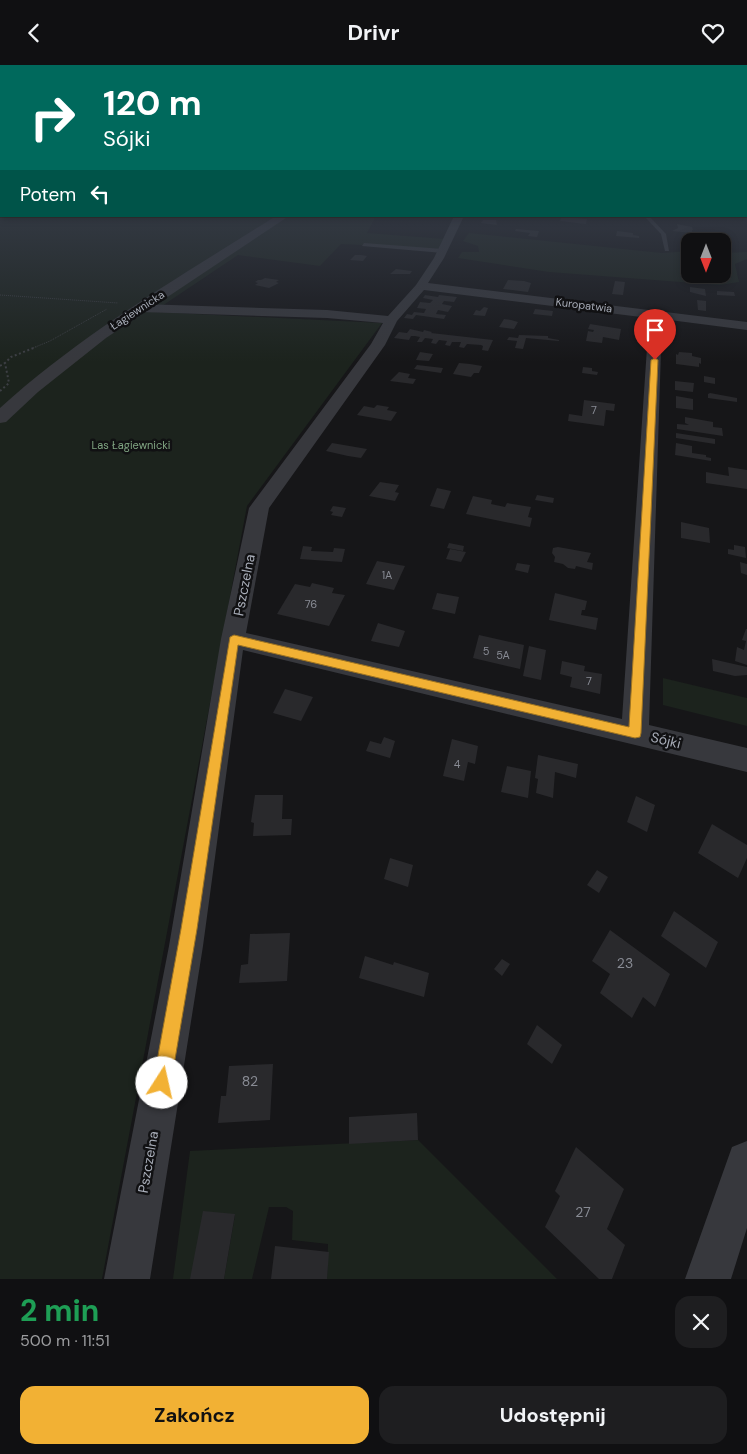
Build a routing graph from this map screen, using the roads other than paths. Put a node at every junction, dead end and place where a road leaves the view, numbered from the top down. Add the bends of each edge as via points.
1 (233, 249) edge
2 (412, 249) edge
3 (443, 251) joint
4 (421, 287) junction
5 (141, 308) junction
6 (656, 314) junction
7 (391, 320) junction
8 (747, 326) edge
9 (0, 417) edge
10 (234, 639) junction
11 (635, 733) junction
12 (747, 760) edge
13 (747, 1162) edge
14 (127, 1279) edge
15 (708, 1279) edge

1 - 5 street, Łagiewnicka
2 - 3 lane
3 - 4 street, Pszczelna
4 - 6 street, Kuropatwia
4 - 7 street, Pszczelna
5 - 7 street via 327,314
5 - 9 street, Łagiewnicka via 56,366
6 - 8 street, Kuropatwia
6 - 11 street
7 - 10 street, Pszczelna via 378,345 259,508
10 - 11 street, Sójki
10 - 14 street, Pszczelna via 186,946
11 - 12 street, Sójki
13 - 15 street

